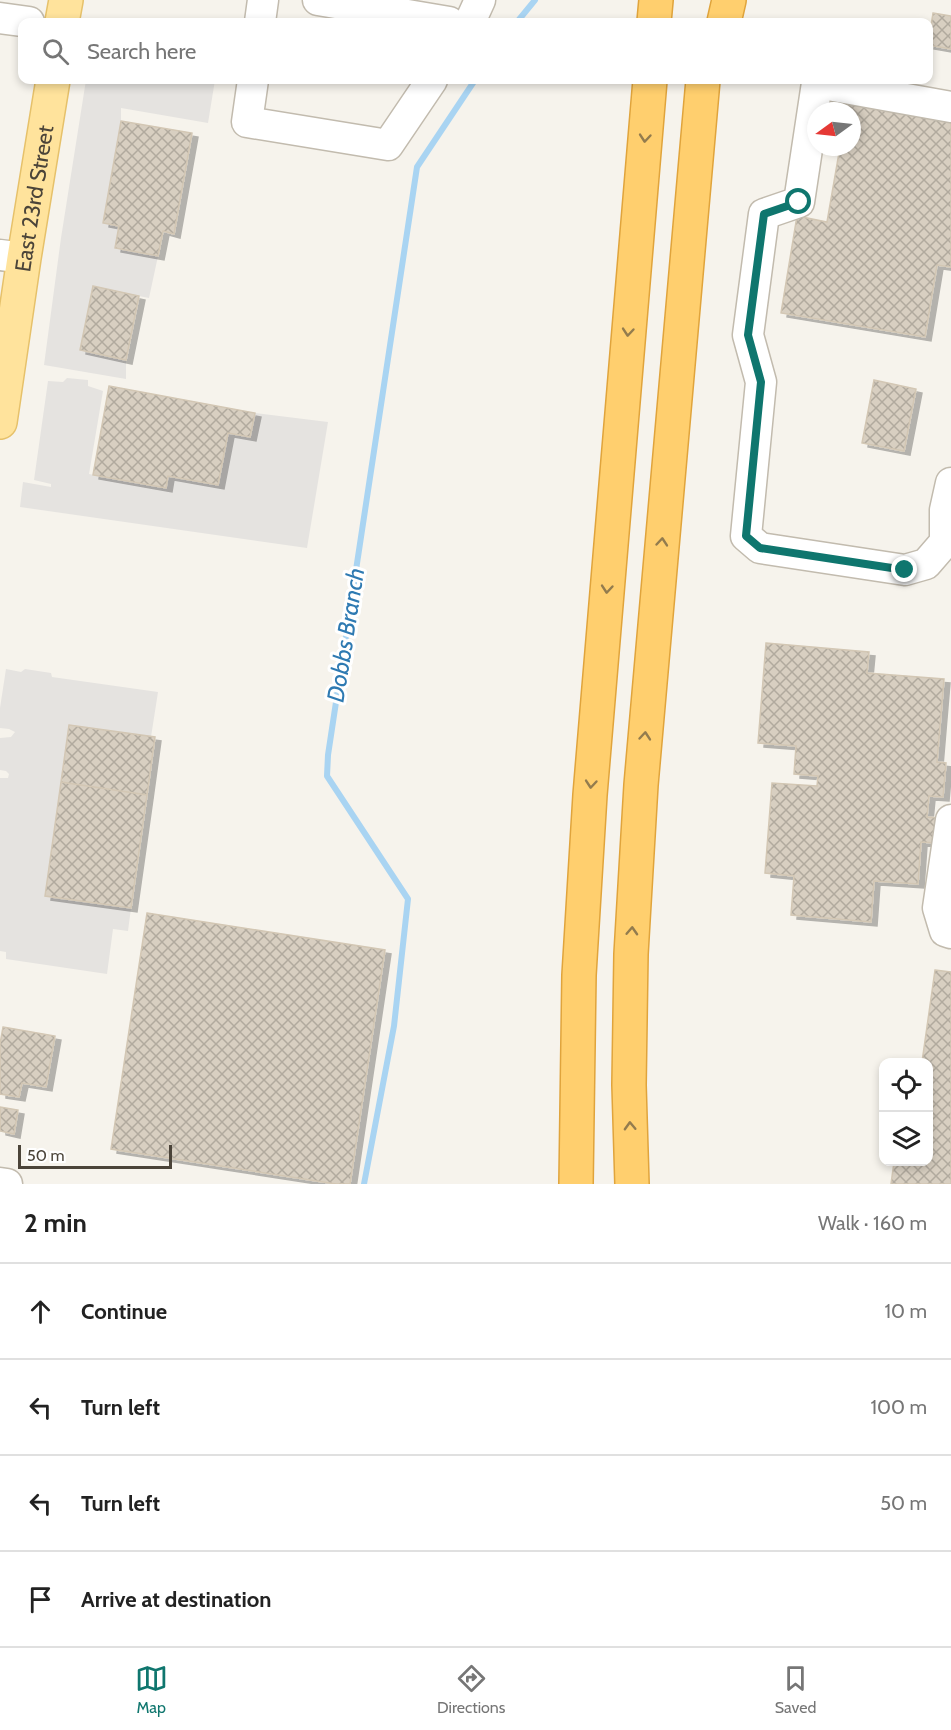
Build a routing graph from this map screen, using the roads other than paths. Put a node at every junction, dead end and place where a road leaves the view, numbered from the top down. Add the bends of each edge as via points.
1 (66, 0) edge
2 (263, 0) edge
3 (318, 0) edge
4 (480, 0) edge
5 (656, 0) edge
6 (709, 0) edge
7 (729, 0) edge
8 (0, 18) edge
9 (63, 18) edge
10 (261, 18) edge
11 (425, 18) edge
12 (472, 18) edge
13 (654, 18) edge
14 (708, 18) edge
15 (725, 18) edge
16 (18, 20) edge
17 (52, 84) edge
18 (252, 84) edge
19 (429, 84) edge
20 (650, 84) edge
21 (703, 84) edge
22 (710, 84) edge
23 (817, 84) edge
24 (823, 84) edge
25 (951, 107) edge
26 (698, 141) junction
27 (12, 256) edge
28 (0, 422) edge
29 (951, 483) edge
30 (948, 543) edge
31 (951, 820) edge
32 (951, 933) edge
33 (576, 1182) edge
34 (0, 1183) edge
35 (7, 1184) edge
36 (632, 1184) edge

1 - 9 main road
2 - 10 street
3 - 11 street
4 - 12 street
5 - 13 highway
6 - 14 highway
7 - 15 highway
8 - 16 street
17 - 27 main road, East 23rd Street
18 - 19 street via 247,123 388,145
20 -> 33 highway via 590,795 579,975
21 - 26 highway
22 - 26 highway
23 - 30 street via 799,202 764,214 748,335 761,382 746,536 760,548 905,570 926,564
24 - 25 street
36 -> 26 highway via 631,954 640,796
27 - 28 main road, East 23rd Street
29 - 30 street via 945,510
31 - 32 street via 938,908 945,932
34 - 35 street

